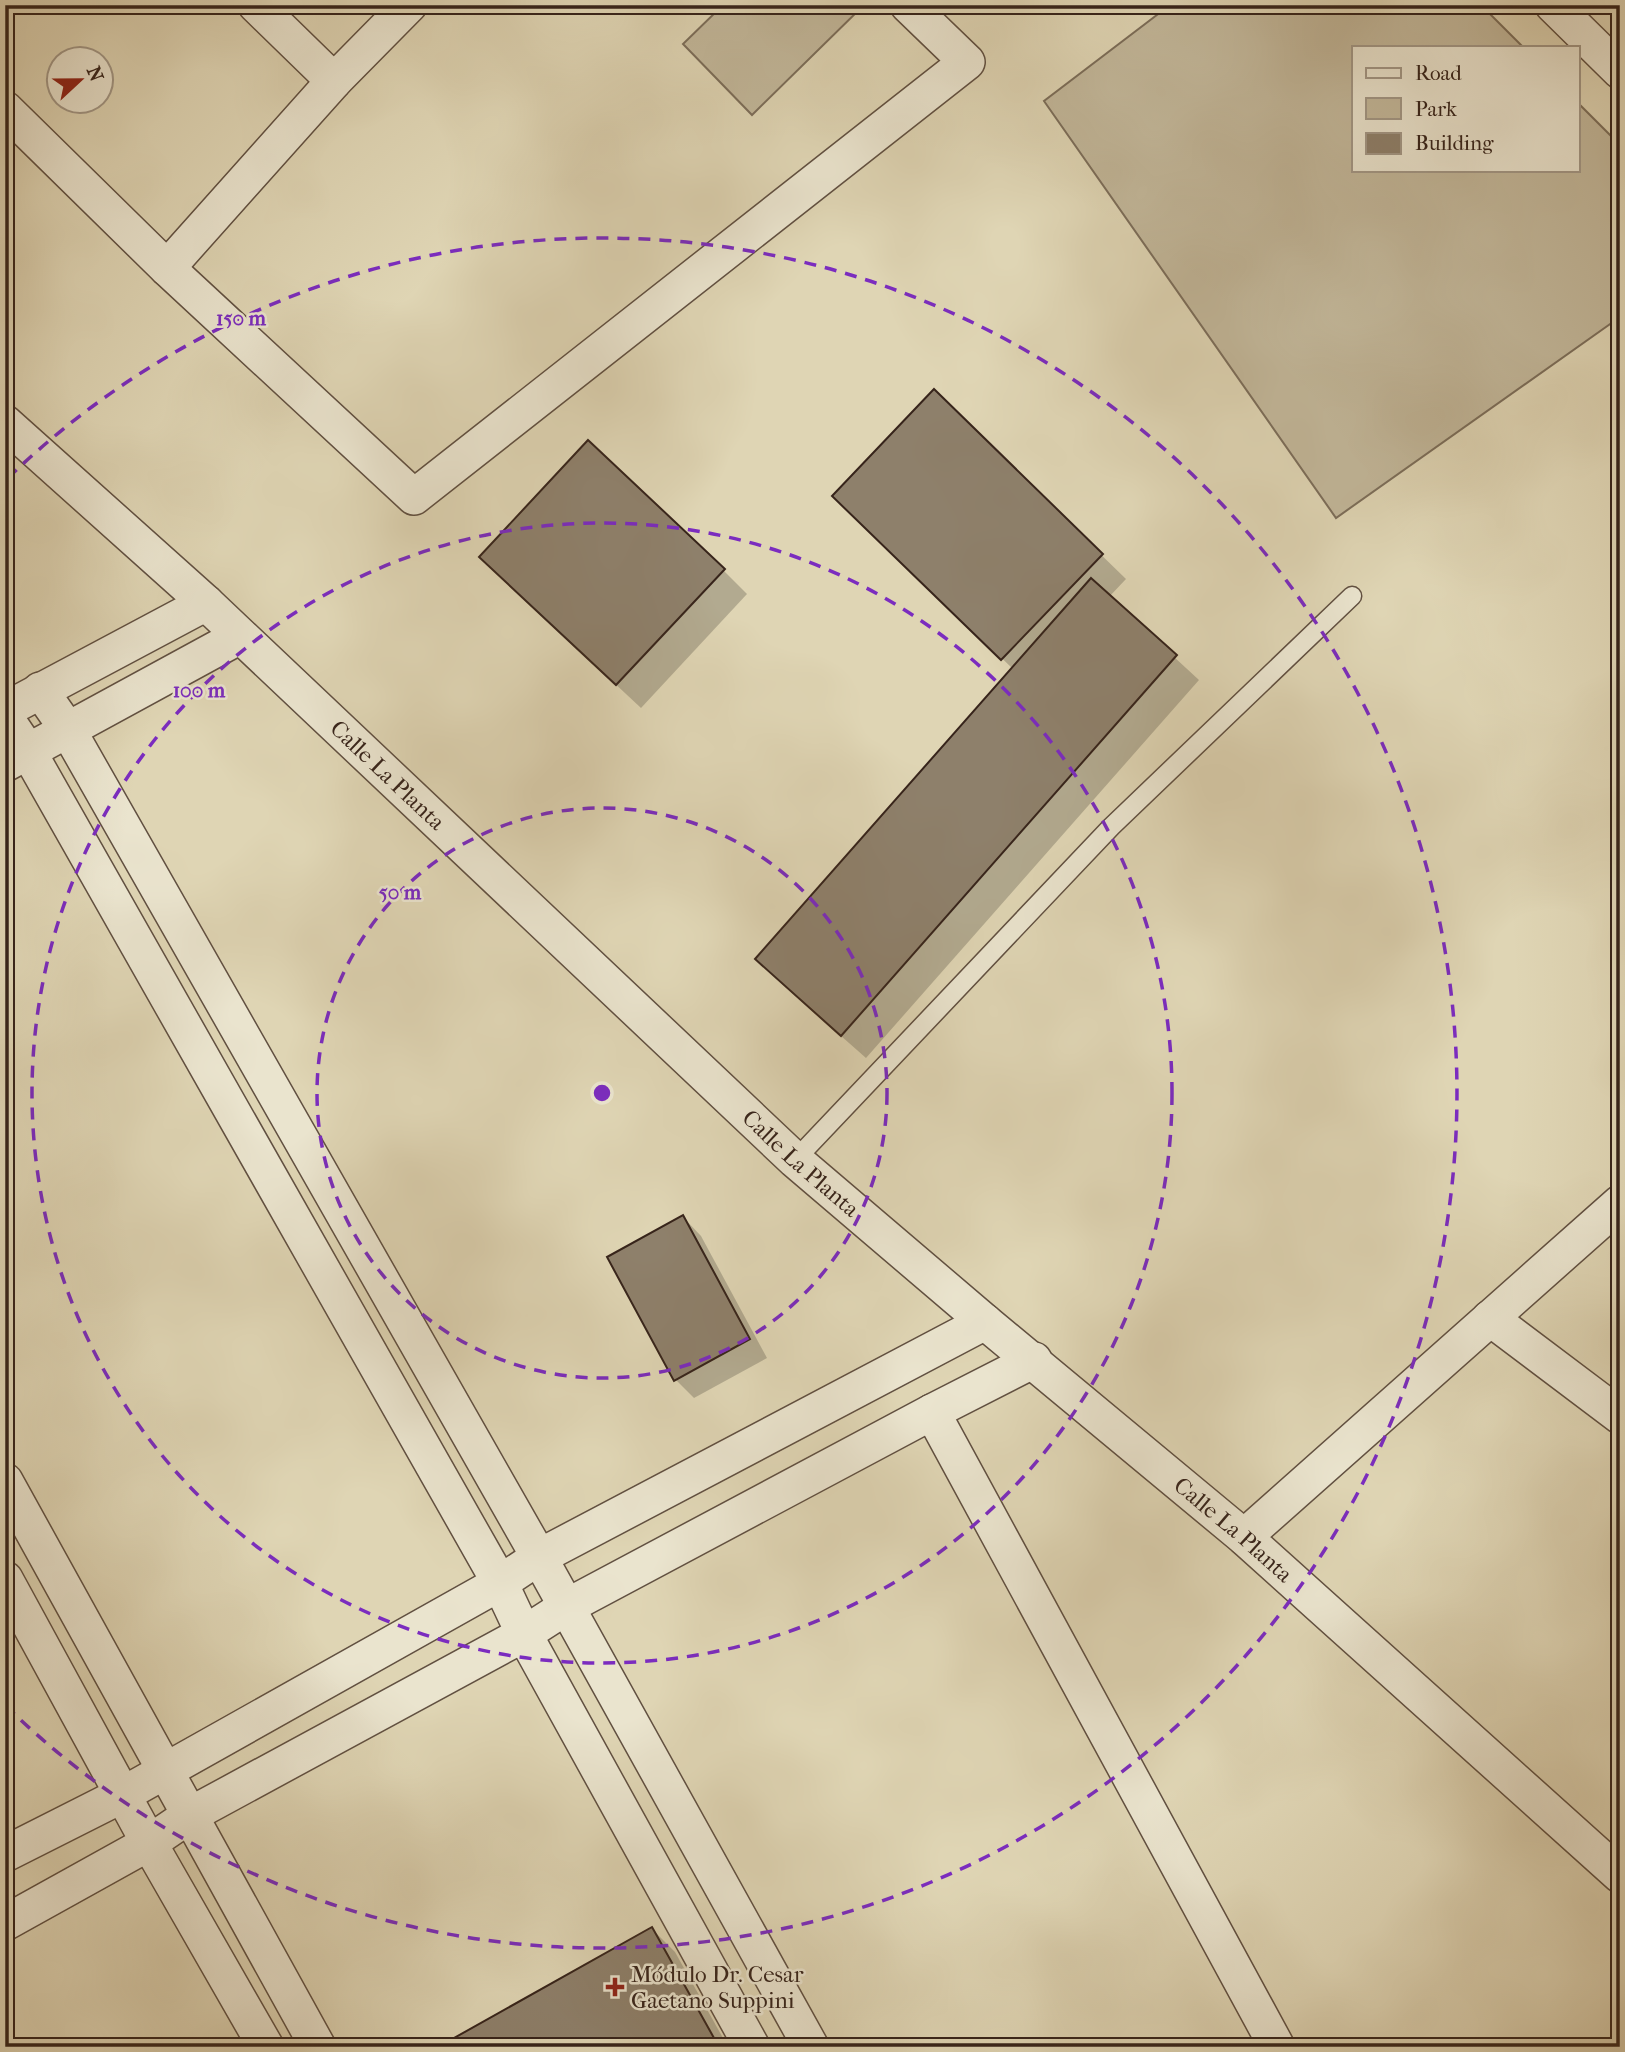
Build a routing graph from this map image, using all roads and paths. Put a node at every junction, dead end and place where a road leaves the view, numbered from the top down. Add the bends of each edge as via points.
1 (256, 5) edge
2 (409, 5) edge
3 (908, 5) edge
4 (1553, 5) edge
5 (1620, 71) edge
6 (334, 81) junction
7 (5, 109) edge
8 (167, 268) junction
9 (5, 423) edge
10 (1352, 596) dead end
11 (206, 603) junction
12 (240, 636) junction
13 (40, 690) junction
14 (5, 711) edge
15 (5, 717) edge
16 (68, 730) junction
17 (16, 758) edge
18 (795, 1160) junction
19 (1620, 1203) edge
20 (1490, 1318) junction
21 (985, 1322) junction
22 (1034, 1360) junction
23 (932, 1412) junction
24 (1620, 1416) edge
25 (5, 1481) edge
26 (1244, 1537) junction
27 (539, 1557) junction
28 (5, 1579) edge
29 (500, 1583) junction
30 (566, 1607) junction
31 (524, 1634) junction
32 (166, 1770) junction
33 (124, 1794) junction
34 (190, 1815) junction
35 (149, 1843) junction
36 (5, 1854) edge
37 (1620, 1875) edge
38 (5, 1923) edge
39 (266, 2047) edge
40 (318, 2047) edge
41 (752, 2047) edge
42 (811, 2047) edge
43 (1277, 2047) edge

1 - 6 street
2 - 6 street
3 - 8 street via 967,62 414,497
4 - 5 street
6 - 8 street
7 - 8 street
9 - 11 street, Calle La Planta
10 - 18 lane via 1111,827
11 - 12 street, Calle La Planta
11 - 13 street
12 - 16 street
12 - 18 street, Calle La Planta
13 - 14 street
13 - 16 street
15 - 17 street
16 - 17 street
16 - 27 street
17 - 29 street
18 - 21 street, Calle La Planta
19 - 20 street
20 - 24 street
20 - 26 street
21 - 22 street, Calle La Planta
21 - 27 street
22 - 23 street
22 - 26 street, Calle La Planta
23 - 30 street
23 - 43 street
25 - 32 street
26 - 37 street, Calle La Planta
27 - 29 street
27 - 30 street
28 - 33 street
29 - 31 street
29 - 32 street
30 - 31 street
30 - 42 street
31 - 34 street
31 - 41 street
32 - 33 street
32 - 34 street
33 - 35 street
33 - 36 street
34 - 35 street
34 - 40 street
35 - 38 street
35 - 39 street

